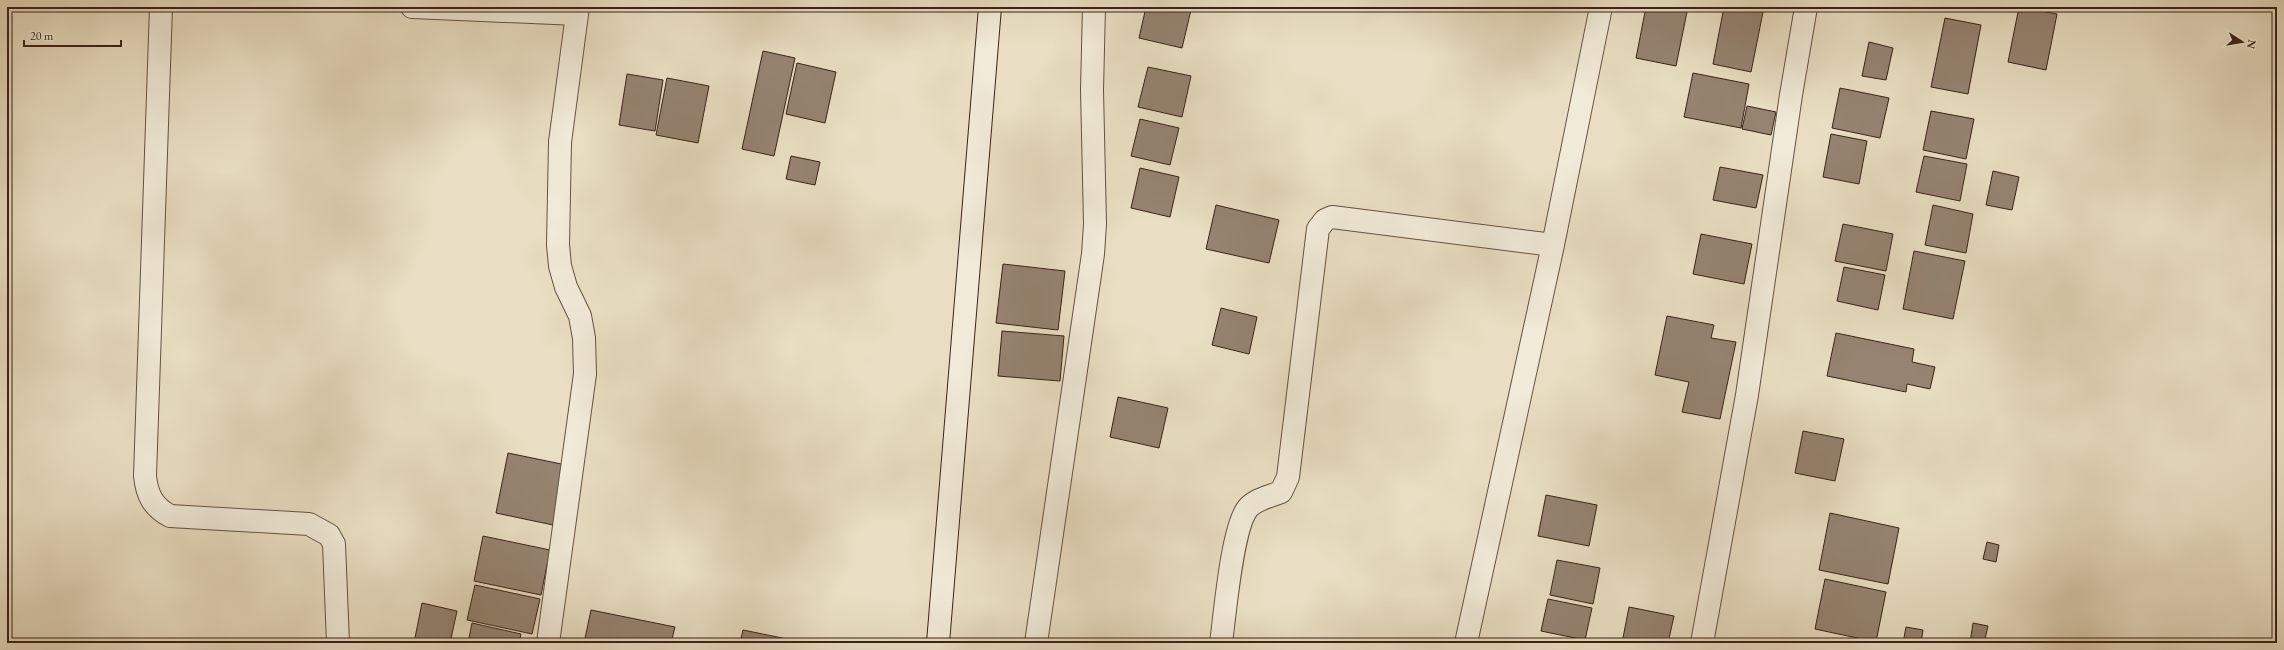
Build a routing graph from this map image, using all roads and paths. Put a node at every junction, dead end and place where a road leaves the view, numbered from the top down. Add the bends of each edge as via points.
1 (161, 7) edge
2 (412, 7) edge
3 (990, 7) edge
4 (1094, 7) edge
5 (1602, 7) edge
6 (1806, 7) edge
7 (578, 10) edge
8 (1553, 245) junction
9 (338, 643) edge
10 (548, 643) edge
11 (938, 643) edge
12 (1036, 643) edge
13 (1221, 643) edge
14 (1466, 643) edge
15 (1702, 643) edge

1 - 9 street via 145,476 147,491 153,503 170,516 309,524 329,535 334,544
2 - 7 street
3 - 11 street
4 - 12 street via 1093,254
5 - 8 street
6 - 15 street via 1747,395
7 - 10 street via 560,142 558,245 560,266 580,316 584,338 585,374
8 - 13 street via 1332,217 1321,225 1318,230 1288,477 1281,492 1249,506 1239,526
8 - 14 street

